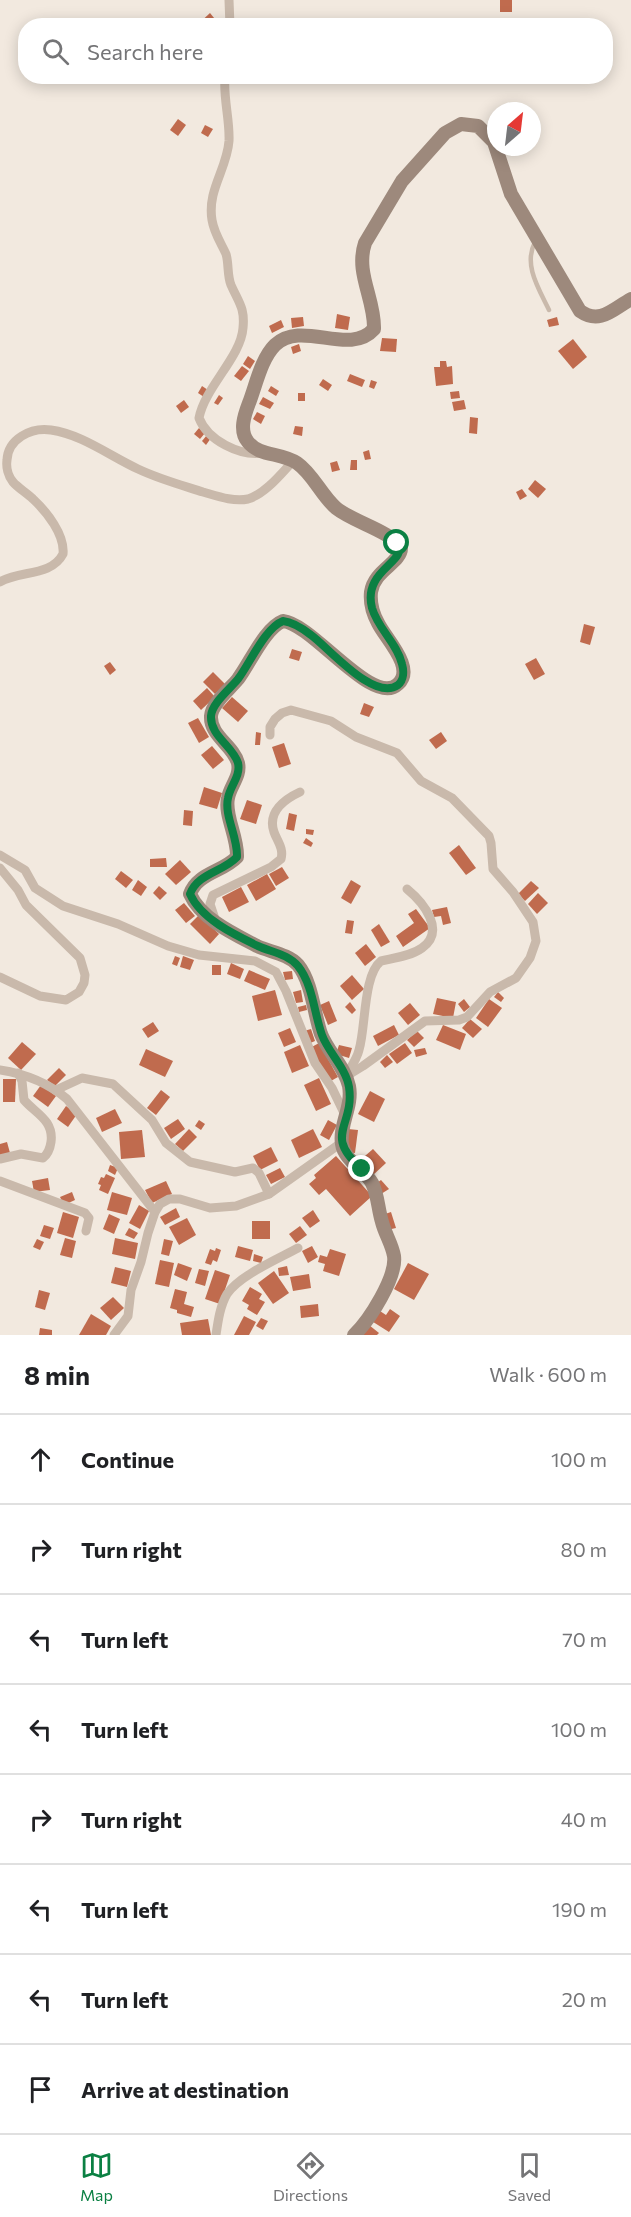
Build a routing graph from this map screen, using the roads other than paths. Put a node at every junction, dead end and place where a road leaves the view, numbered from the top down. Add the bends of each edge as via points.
1 (229, 0) edge
2 (230, 18) edge
3 (226, 84) edge
4 (537, 239) junction
5 (631, 299) edge
6 (549, 310) dead end
7 (265, 453) junction
8 (293, 461) junction
9 (0, 582) edge
10 (270, 735) dead end
11 (300, 792) dead end
12 (0, 855) edge
13 (0, 868) edge
14 (407, 889) dead end
15 (217, 924) junction
16 (0, 977) edge
17 (0, 1070) edge
18 (18, 1073) junction
19 (345, 1077) junction
20 (56, 1090) junction
21 (346, 1117) junction
22 (341, 1143) junction
23 (0, 1159) edge
24 (0, 1181) edge
25 (269, 1194) junction
26 (155, 1212) junction
27 (86, 1231) dead end
28 (298, 1248) dead end
29 (114, 1335) edge
30 (216, 1335) edge
31 (354, 1335) edge

1 - 2 street
3 - 7 street via 229,139 210,210 232,286 243,306 243,326 241,340 207,398 200,418 205,429 227,446 247,454
4 - 5 street via 586,316 604,317
4 - 6 lane via 530,258
4 - 7 street via 511,194 494,142 488,135 470,124 461,124 445,133 402,181 361,254 374,329 361,338 298,335 276,344 270,352 243,424 248,441
7 - 8 street
8 - 9 street via 259,494 234,500 164,480 62,432 32,431 16,440 10,449 9,476 47,516 62,540 63,554 53,566
8 - 15 street via 340,510 393,539 401,548 397,559 374,580 371,602 378,625 398,653 403,678 396,687 374,686 298,626 283,621 270,630 211,715 215,731 239,766 227,798 237,857 199,880 190,894
10 - 19 street via 275,719 291,710 331,721 356,737 398,753 421,781 452,798 489,836 493,869 528,914 535,932 535,948 524,969 508,984 490,992 472,1013 459,1020 425,1021
11 - 15 street via 275,811 273,831 282,849 281,859 213,895 210,904
12 - 21 street via 25,870 35,888 63,906 168,946 199,955 255,961 276,972 315,1063
13 - 16 street via 26,905 80,958 85,975 79,992 66,999 40,996
14 - 19 street via 428,913 432,939 421,950 376,964 359,1052
15 - 19 street via 298,965 321,1034
17 - 18 street
18 - 20 street
18 - 23 street via 24,1100 49,1126 50,1149 43,1158 21,1154
19 - 21 street via 349,1086
20 - 25 street via 82,1078 113,1084 152,1120 166,1143 184,1158 235,1172 253,1168
20 - 26 street via 78,1110
21 - 22 street
22 - 25 street
22 - 31 street via 372,1184 395,1258 384,1291
24 - 27 street via 85,1213 89,1218
25 - 26 street via 223,1208 170,1199
26 - 29 street via 128,1316
28 - 30 street via 239,1282 220,1310

